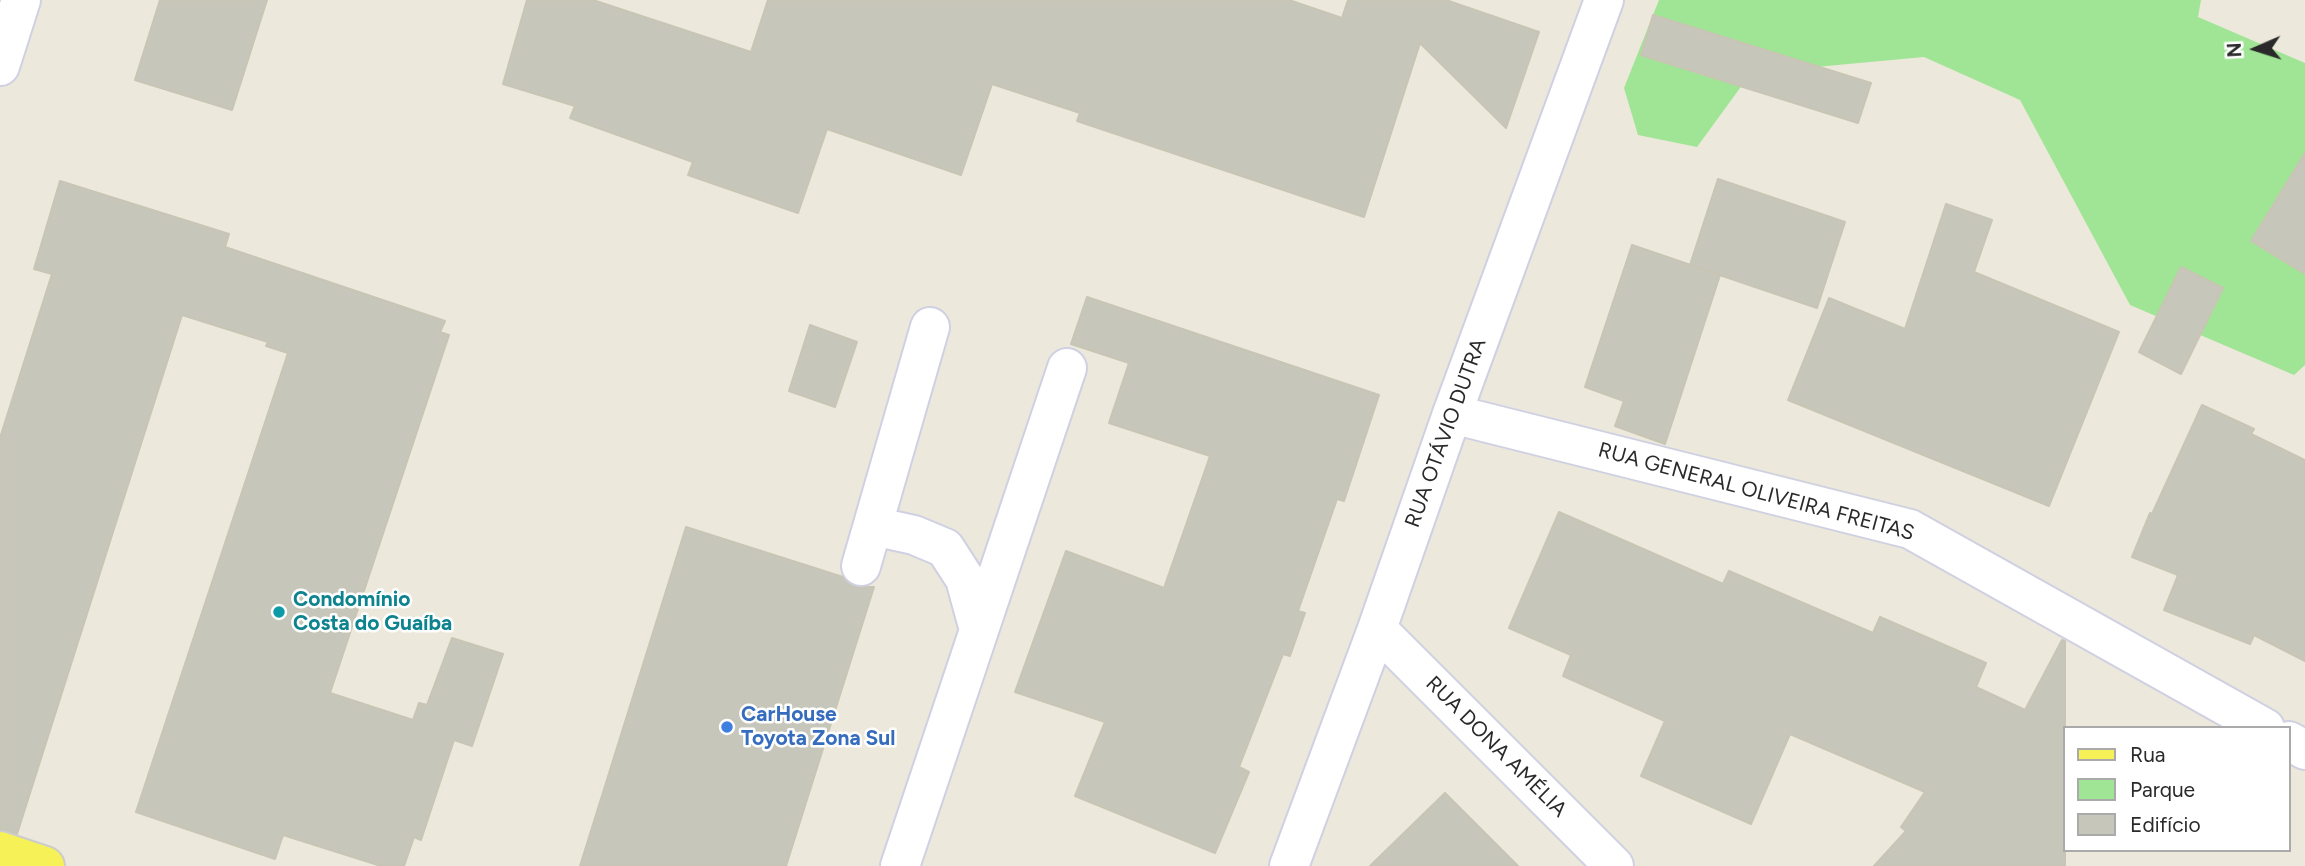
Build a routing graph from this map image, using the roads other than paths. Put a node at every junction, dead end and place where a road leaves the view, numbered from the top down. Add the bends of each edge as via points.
1 (21, 0) edge
2 (1604, 0) edge
3 (0, 66) edge
4 (930, 327) dead end
5 (1067, 368) dead end
6 (1452, 414) junction
7 (873, 526) junction
8 (861, 566) dead end
9 (979, 629) junction
10 (1377, 629) junction
11 (2261, 726) edge
12 (0, 851) edge
13 (45, 866) edge
14 (900, 866) edge
15 (1289, 866) edge
16 (1614, 866) edge

1 - 3 street
2 - 6 street, RUA OTÁVIO DUTRA
4 - 7 street
5 - 9 street
6 - 10 street, RUA OTÁVIO DUTRA
6 - 11 street, RUA GENERAL OLIVEIRA FREITAS via 1910,528
7 - 8 street
7 - 9 street via 945,548 965,579
9 - 14 street
10 - 15 street, RUA OTÁVIO DUTRA
10 - 16 street, RUA DONA AMÉLIA
12 - 13 main road

